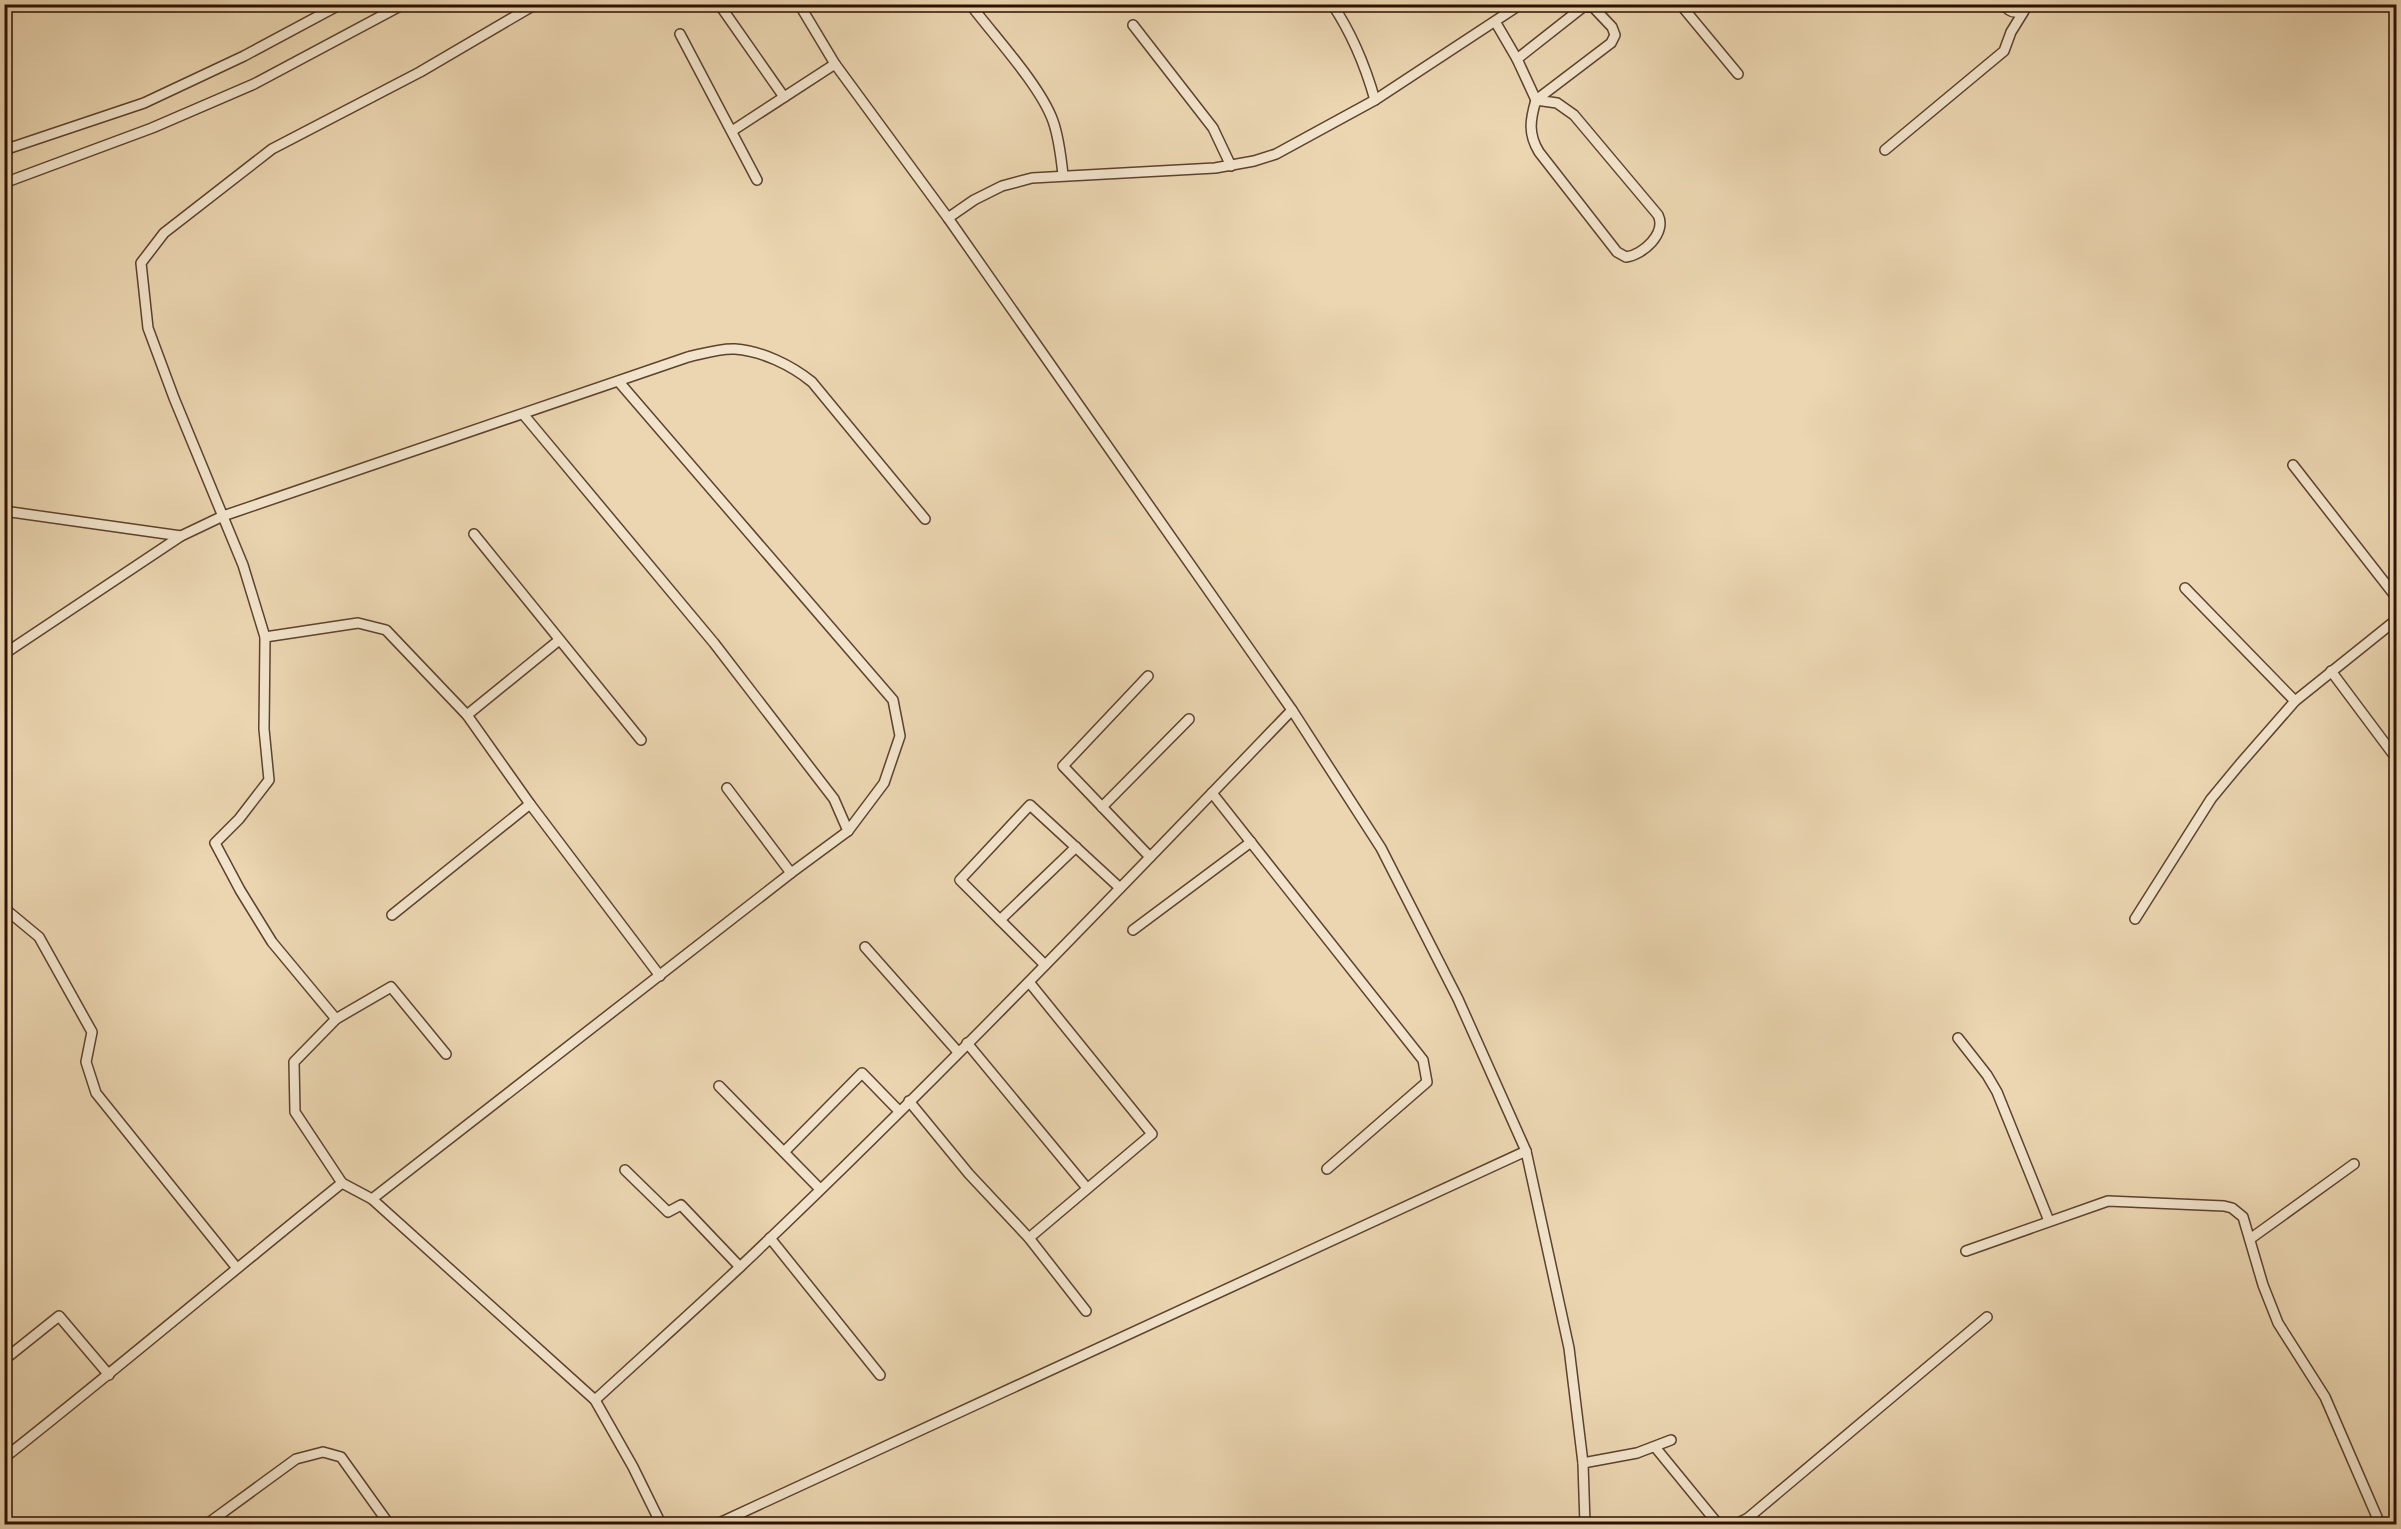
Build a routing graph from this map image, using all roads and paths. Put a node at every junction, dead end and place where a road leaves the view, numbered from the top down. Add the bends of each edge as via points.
1 (341, 4) edge
2 (404, 4) edge
3 (536, 4) edge
4 (719, 4) edge
5 (799, 4) edge
6 (970, 4) edge
7 (1332, 4) edge
8 (1521, 4) edge
9 (1680, 4) edge
10 (2004, 5) edge
11 (2026, 8) edge
12 (1496, 23) junction
13 (1133, 25) dead end
14 (2011, 32) junction
15 (680, 34) dead end
16 (1517, 59) junction
17 (835, 64) junction
18 (1738, 74) dead end
19 (784, 97) junction
20 (1375, 100) junction
21 (1536, 100) junction
22 (732, 131) junction
23 (4, 150) edge
24 (1885, 150) dead end
25 (1231, 166) junction
26 (1063, 175) junction
27 (758, 180) dead end
28 (4, 183) edge
29 (948, 218) junction
30 (619, 382) junction
31 (523, 414) junction
32 (2293, 465) dead end
33 (4, 511) edge
34 (223, 516) junction
35 (925, 519) dead end
36 (474, 534) dead end
37 (181, 537) junction
38 (2185, 588) dead end
39 (2397, 597) edge
40 (2397, 620) edge
41 (265, 637) junction
42 (558, 641) junction
43 (4, 654) edge
44 (2331, 671) junction
45 (1149, 676) dead end
46 (2295, 701) junction
47 (1292, 710) junction
48 (467, 715) junction
49 (1189, 719) dead end
50 (641, 740) dead end
51 (2397, 758) edge
52 (727, 788) dead end
53 (1212, 793) junction
54 (530, 804) junction
55 (1102, 807) junction
56 (848, 831) junction
57 (1251, 842) junction
58 (1076, 848) junction
59 (1150, 857) junction
60 (791, 873) junction
61 (1120, 888) junction
62 (4, 908) edge
63 (392, 915) dead end
64 (2135, 919) dead end
65 (1000, 920) junction
66 (1133, 930) dead end
67 (865, 947) dead end
68 (1045, 965) junction
69 (660, 976) junction
70 (1029, 982) junction
71 (336, 1018) junction
72 (1958, 1038) dead end
73 (967, 1043) junction
74 (958, 1052) junction
75 (446, 1054) dead end
76 (719, 1086) dead end
77 (909, 1101) junction
78 (899, 1111) junction
79 (1526, 1151) junction
80 (784, 1152) junction
81 (2354, 1164) dead end
82 (1327, 1169) dead end
83 (625, 1170) dead end
84 (342, 1183) junction
85 (1087, 1188) junction
86 (820, 1189) junction
87 (372, 1199) junction
88 (2049, 1221) junction
89 (770, 1238) junction
90 (1029, 1238) junction
91 (2250, 1239) junction
92 (1966, 1251) dead end
93 (236, 1267) junction
94 (740, 1267) junction
95 (1086, 1311) dead end
96 (1987, 1317) dead end
97 (4, 1360) edge
98 (109, 1375) junction
99 (880, 1375) dead end
100 (595, 1400) junction
101 (1671, 1440) dead end
102 (1655, 1447) junction
103 (4, 1458) edge
104 (1583, 1463) junction
105 (214, 1522) edge
106 (389, 1524) edge
107 (661, 1524) edge
108 (717, 1524) edge
109 (1584, 1524) edge
110 (1718, 1524) edge
111 (1736, 1524) edge
112 (2380, 1524) edge

1 - 23 lane via 144,103
2 - 28 lane via 254,84 152,128
3 - 34 lane via 420,72 272,149 164,233 141,263 148,328
4 - 19 lane
5 - 17 lane
6 - 26 lane via 1038,93 1052,118
7 - 20 lane via 1365,63
8 - 12 lane
9 - 18 lane
10 - 11 lane via 2015,13
10 - 14 lane
11 - 14 lane
12 - 16 lane
12 - 20 lane
13 - 25 lane via 1213,128
14 - 24 lane via 2004,51
15 - 22 lane
16 - 21 lane
16 - 21 lane via 1583,7 1597,10 1614,31 1611,43
17 - 19 lane
17 - 29 lane
19 - 22 lane
20 - 25 lane via 1276,154
21 - 21 lane via 1530,128 1539,152 1617,252 1626,257 1635,255 1660,232 1658,215 1574,116 1557,103
22 - 27 lane
25 - 26 lane
26 - 29 lane via 1002,186
29 - 47 lane
30 - 31 lane
30 - 35 lane via 688,357 733,349 763,354 812,382
30 - 56 lane via 893,700 900,736 884,783
31 - 34 lane
31 - 56 lane via 714,643 834,799
32 - 39 lane
33 - 37 lane
34 - 37 lane
34 - 41 lane
36 - 42 lane
37 - 43 lane
38 - 46 lane
40 - 44 lane
41 - 48 lane via 358,623 386,630
41 - 71 lane via 264,729 269,780 215,843 272,942
42 - 48 lane
42 - 50 lane
44 - 46 lane
44 - 51 lane
45 - 55 lane via 1063,766
46 - 64 lane via 2211,800
47 - 53 lane
47 - 79 lane via 1381,848 1458,999
48 - 54 lane
49 - 55 lane
52 - 60 lane
53 - 57 lane
53 - 59 lane
54 - 63 lane
54 - 69 lane
55 - 59 lane
56 - 60 lane
57 - 66 lane
57 - 82 lane via 1423,1060 1427,1082
58 - 61 lane
58 - 65 lane
58 - 65 lane via 1030,805 960,880
59 - 61 lane
60 - 69 lane
61 - 68 lane
62 - 93 lane via 39,937 92,1032 86,1062 96,1092
65 - 68 lane
67 - 74 lane
68 - 70 lane
69 - 87 lane
70 - 73 lane
70 - 85 lane via 1152,1134
71 - 75 lane via 391,987
71 - 84 lane via 294,1062 295,1112
72 - 88 lane via 1997,1092
73 - 74 lane
73 - 85 lane
74 - 77 lane
76 - 80 lane
77 - 78 lane
77 - 90 lane
78 - 80 lane via 862,1073
78 - 86 lane
79 - 104 lane via 1569,1348
79 - 108 lane
80 - 86 lane
81 - 91 lane
83 - 94 lane via 668,1212 681,1205
84 - 87 lane
84 - 93 lane
85 - 90 lane
86 - 89 lane
87 - 100 lane
88 - 91 lane via 2108,1200 2224,1206 2243,1217
88 - 92 lane
89 - 94 lane
89 - 99 lane
90 - 95 lane
91 - 112 lane via 2278,1323 2325,1397
93 - 98 lane
94 - 100 lane
96 - 111 lane via 1748,1518
97 - 98 lane via 59,1316
98 - 103 lane
100 - 107 lane
101 - 102 lane
102 - 104 lane
102 - 110 lane
104 - 109 lane
105 - 106 lane via 296,1459 323,1452 341,1457

